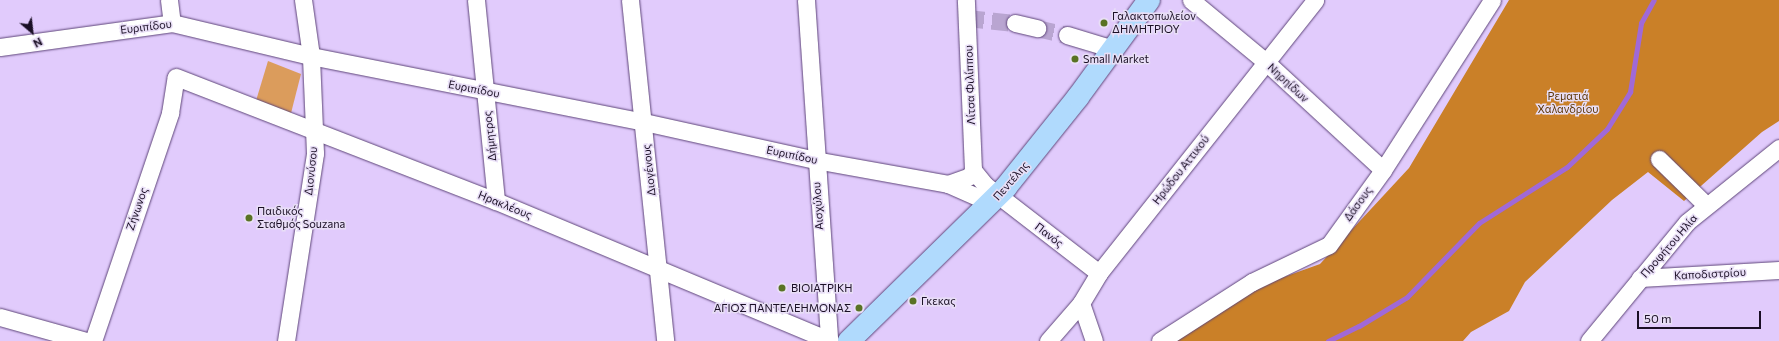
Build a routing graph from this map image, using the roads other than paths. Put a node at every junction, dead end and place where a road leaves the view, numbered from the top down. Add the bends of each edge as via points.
1 (170, 0) edge
2 (303, 0) edge
3 (476, 0) edge
4 (630, 0) edge
5 (806, 0) edge
6 (966, 0) edge
7 (1191, 0) edge
8 (1315, 0) edge
9 (1492, 0) edge
10 (1145, 3) edge
11 (172, 23) junction
12 (1015, 23) tunnel mouth
13 (1037, 28) tunnel mouth
14 (1066, 35) tunnel mouth
15 (0, 47) edge
16 (1113, 49) junction
17 (311, 56) junction
18 (1266, 62) junction
19 (176, 76) joint
20 (485, 91) junction
21 (644, 122) junction
22 (314, 131) junction
23 (1779, 148) edge
24 (1659, 159) dead end
25 (815, 160) junction
26 (973, 170) junction
27 (1383, 170) junction
28 (948, 184) junction
29 (995, 200) junction
30 (496, 201) junction
31 (1706, 205) junction
32 (1779, 270) edge
33 (660, 272) junction
34 (1099, 273) junction
35 (1640, 278) junction
36 (1081, 303) junction
37 (0, 317) edge
38 (1593, 340) edge
39 (86, 341) edge
40 (93, 341) edge
41 (286, 341) edge
42 (665, 341) edge
43 (829, 341) edge
44 (849, 341) edge
45 (1048, 341) edge
46 (1094, 341) edge
47 (1160, 341) edge

1 - 11 street
2 - 17 street, Διονύσου
3 - 20 street, Δήμητρος
4 - 21 street, Διογένους
5 - 25 street, Αισχύλου
6 - 26 street, Λίτσα Φιλίππου
7 - 18 street, Νηρηίδων
8 - 18 street, Ηρώδου Αττικού
9 - 27 street, Δάσους
10 - 16 main road, Πεντέλης
11 - 15 street, Ευριπίδου
11 - 17 street, Ευριπίδου
12 - 13 street
14 - 16 street
16 - 29 main road, Πεντέλης
17 - 20 street, Ευριπίδου
17 - 22 street, Διονύσου
18 - 27 street, Νηρηίδων
18 - 34 street, Ηρώδου Αττικού
19 - 22 street, Ηρακλέους
19 - 40 street, Ζήνωνος via 170,113
20 - 21 street, Ευριπίδου
20 - 30 street, Δήμητρος
21 - 25 street, Ευριπίδου
21 - 33 street, Διογένους
22 - 30 street, Ηρακλέους
22 - 41 street, Διονύσου via 315,153
23 - 31 street, Προφήτου Ηλία
24 - 31 street
25 - 28 street, Ευριπίδου
25 - 43 street, Αισχύλου
26 - 28 street via 966,178
26 - 29 street
27 - 47 street, Δάσους via 1329,245 1252,282
28 - 29 street, Ευριπίδου
29 - 34 street, Πανός
29 - 44 main road, Πεντέλης
30 - 33 street, Ηρακλέους
31 - 35 street, Προφήτου Ηλία via 1687,222
32 - 35 street, Καποδιστρίου
33 - 42 street, Διογένους
33 - 43 street, Ηρακλέους
34 - 36 street, Ηρώδου Αττικού
35 - 38 street, Προφήτου Ηλία
36 - 45 street, Ηρώδου Αττικού
36 - 46 street
37 - 39 street

